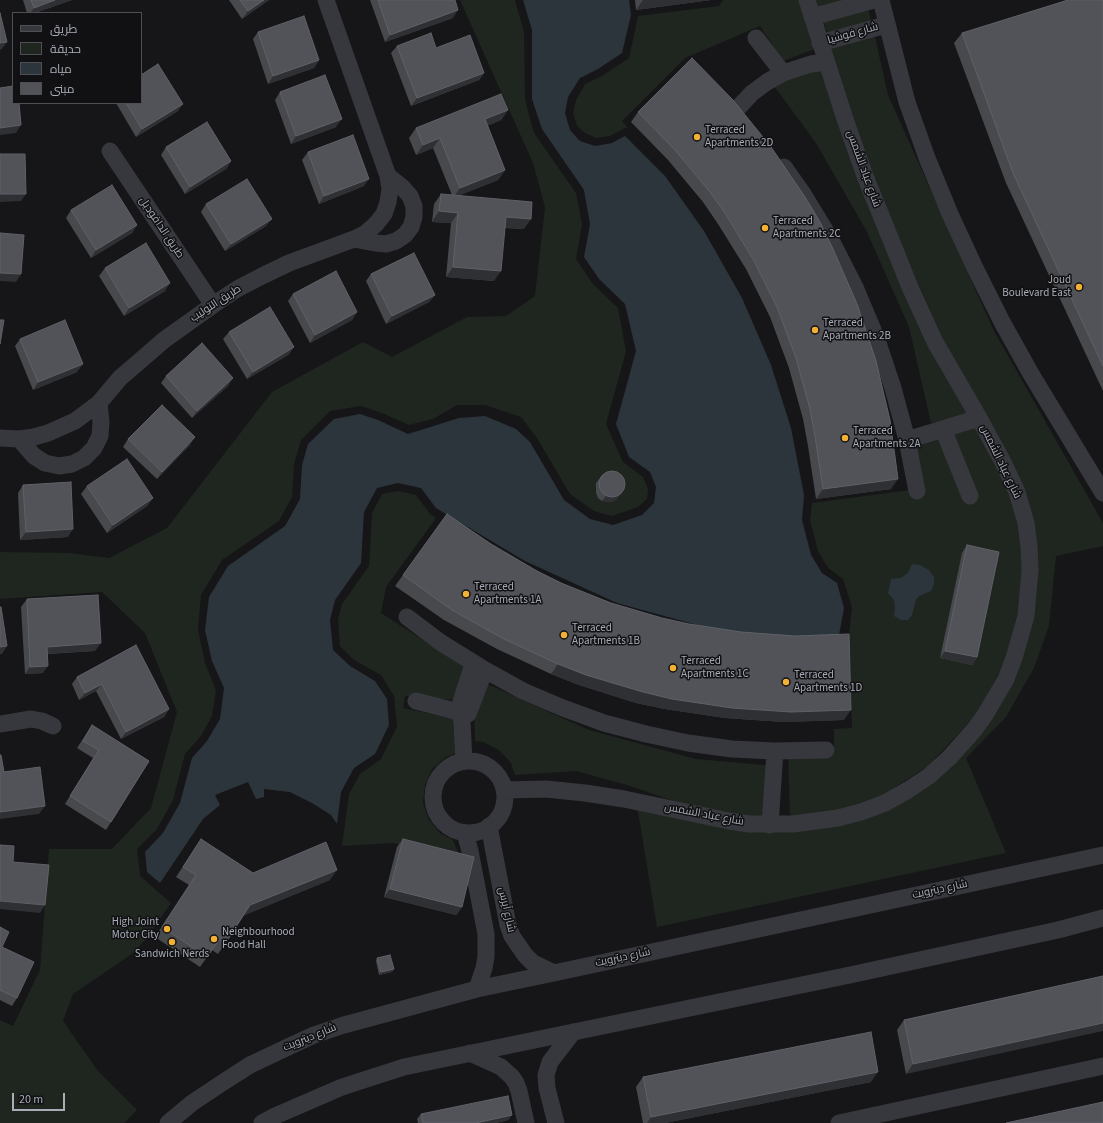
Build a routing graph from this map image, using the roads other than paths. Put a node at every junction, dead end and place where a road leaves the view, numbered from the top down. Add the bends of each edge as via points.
1 (326, 0) edge
2 (807, 0) edge
3 (874, 0) edge
4 (881, 0) edge
5 (812, 17) junction
6 (886, 24) junction
7 (756, 38) dead end
8 (820, 43) junction
9 (826, 62) junction
10 (783, 73) junction
11 (737, 108) edge
12 (110, 151) dead end
13 (776, 156) edge
14 (388, 176) junction
15 (354, 239) junction
16 (213, 305) junction
17 (98, 403) junction
18 (979, 418) junction
19 (943, 429) junction
20 (0, 438) edge
21 (19, 439) junction
22 (907, 440) junction
23 (917, 491) dead end
24 (1103, 493) edge
25 (970, 496) dead end
26 (407, 617) dead end
27 (479, 667) junction
28 (416, 701) dead end
29 (460, 717) junction
30 (0, 724) edge
31 (53, 726) dead end
32 (826, 750) dead end
33 (775, 751) junction
34 (464, 762) junction
35 (504, 790) junction
36 (770, 825) junction
37 (489, 826) junction
38 (465, 833) junction
39 (1103, 855) edge
40 (1103, 918) edge
41 (554, 973) junction
42 (477, 989) junction
43 (574, 1032) junction
44 (470, 1053) junction
45 (1103, 1066) edge
46 (168, 1123) edge
47 (262, 1123) edge
48 (526, 1123) edge
49 (556, 1123) edge
50 (839, 1123) edge

1 - 14 street, طريق التوليب
2 - 5 street, شارع عباد الشمس
3 - 5 street
4 - 6 street
5 - 8 street, شارع عباد الشمس
6 - 8 street, شارع فوشيا
6 - 24 street via 907,102 950,214 1002,322
7 - 10 street
8 - 9 street, شارع عباد الشمس
9 - 10 street
9 - 18 street, شارع عباد الشمس via 865,176 907,280 935,342
10 - 11 street via 752,93
12 - 16 street, طريق الدافوديل
13 - 22 street via 827,233 855,288 891,380
14 - 15 street, طريق التوليب via 390,189 384,214 366,233
14 - 15 street via 410,196 414,206 411,227 405,235 386,244
15 - 16 street, طريق التوليب via 276,270 237,289
16 - 17 street, طريق التوليب via 141,360 120,378
17 - 21 street, طريق التوليب via 62,428
17 - 21 street via 100,436 94,448 84,458 72,464 59,466 45,463 34,456
18 - 19 street
18 - 36 street, شارع عباد الشمس via 1017,492 1026,523 1029,546 1029,594 1026,616 1006,679 985,715 961,745 929,776 908,790 885,803 838,818
19 - 22 street
19 - 25 street
20 - 21 street, طريق التوليب
22 - 23 street
26 - 27 street
27 - 29 street via 460,703
27 - 33 street via 523,691 604,723 688,743
28 - 29 street
29 - 34 street
30 - 31 street via 31,719
32 - 33 street
33 - 36 street
34 - 35 street via 485,765 501,780
34 - 38 street via 453,765 444,772 433,792 437,814 444,823 454,830
35 - 36 street, شارع عباد الشمس via 546,789 585,793 729,821
35 - 37 street via 505,799 500,814
37 - 38 street via 478,832
37 - 41 street, شارع آيرس via 512,936 534,963
38 - 42 street via 486,934 487,951
39 - 41 street, شارع ديترويت
40 - 43 street via 850,975
41 - 42 street, شارع ديترويت
42 - 46 street, شارع ديترويت via 314,1035 250,1065 192,1103
43 - 44 street
43 - 49 street via 550,1062 546,1075
44 - 47 street via 404,1067 342,1087
44 - 48 street via 501,1067 512,1077 519,1091
45 - 50 street

